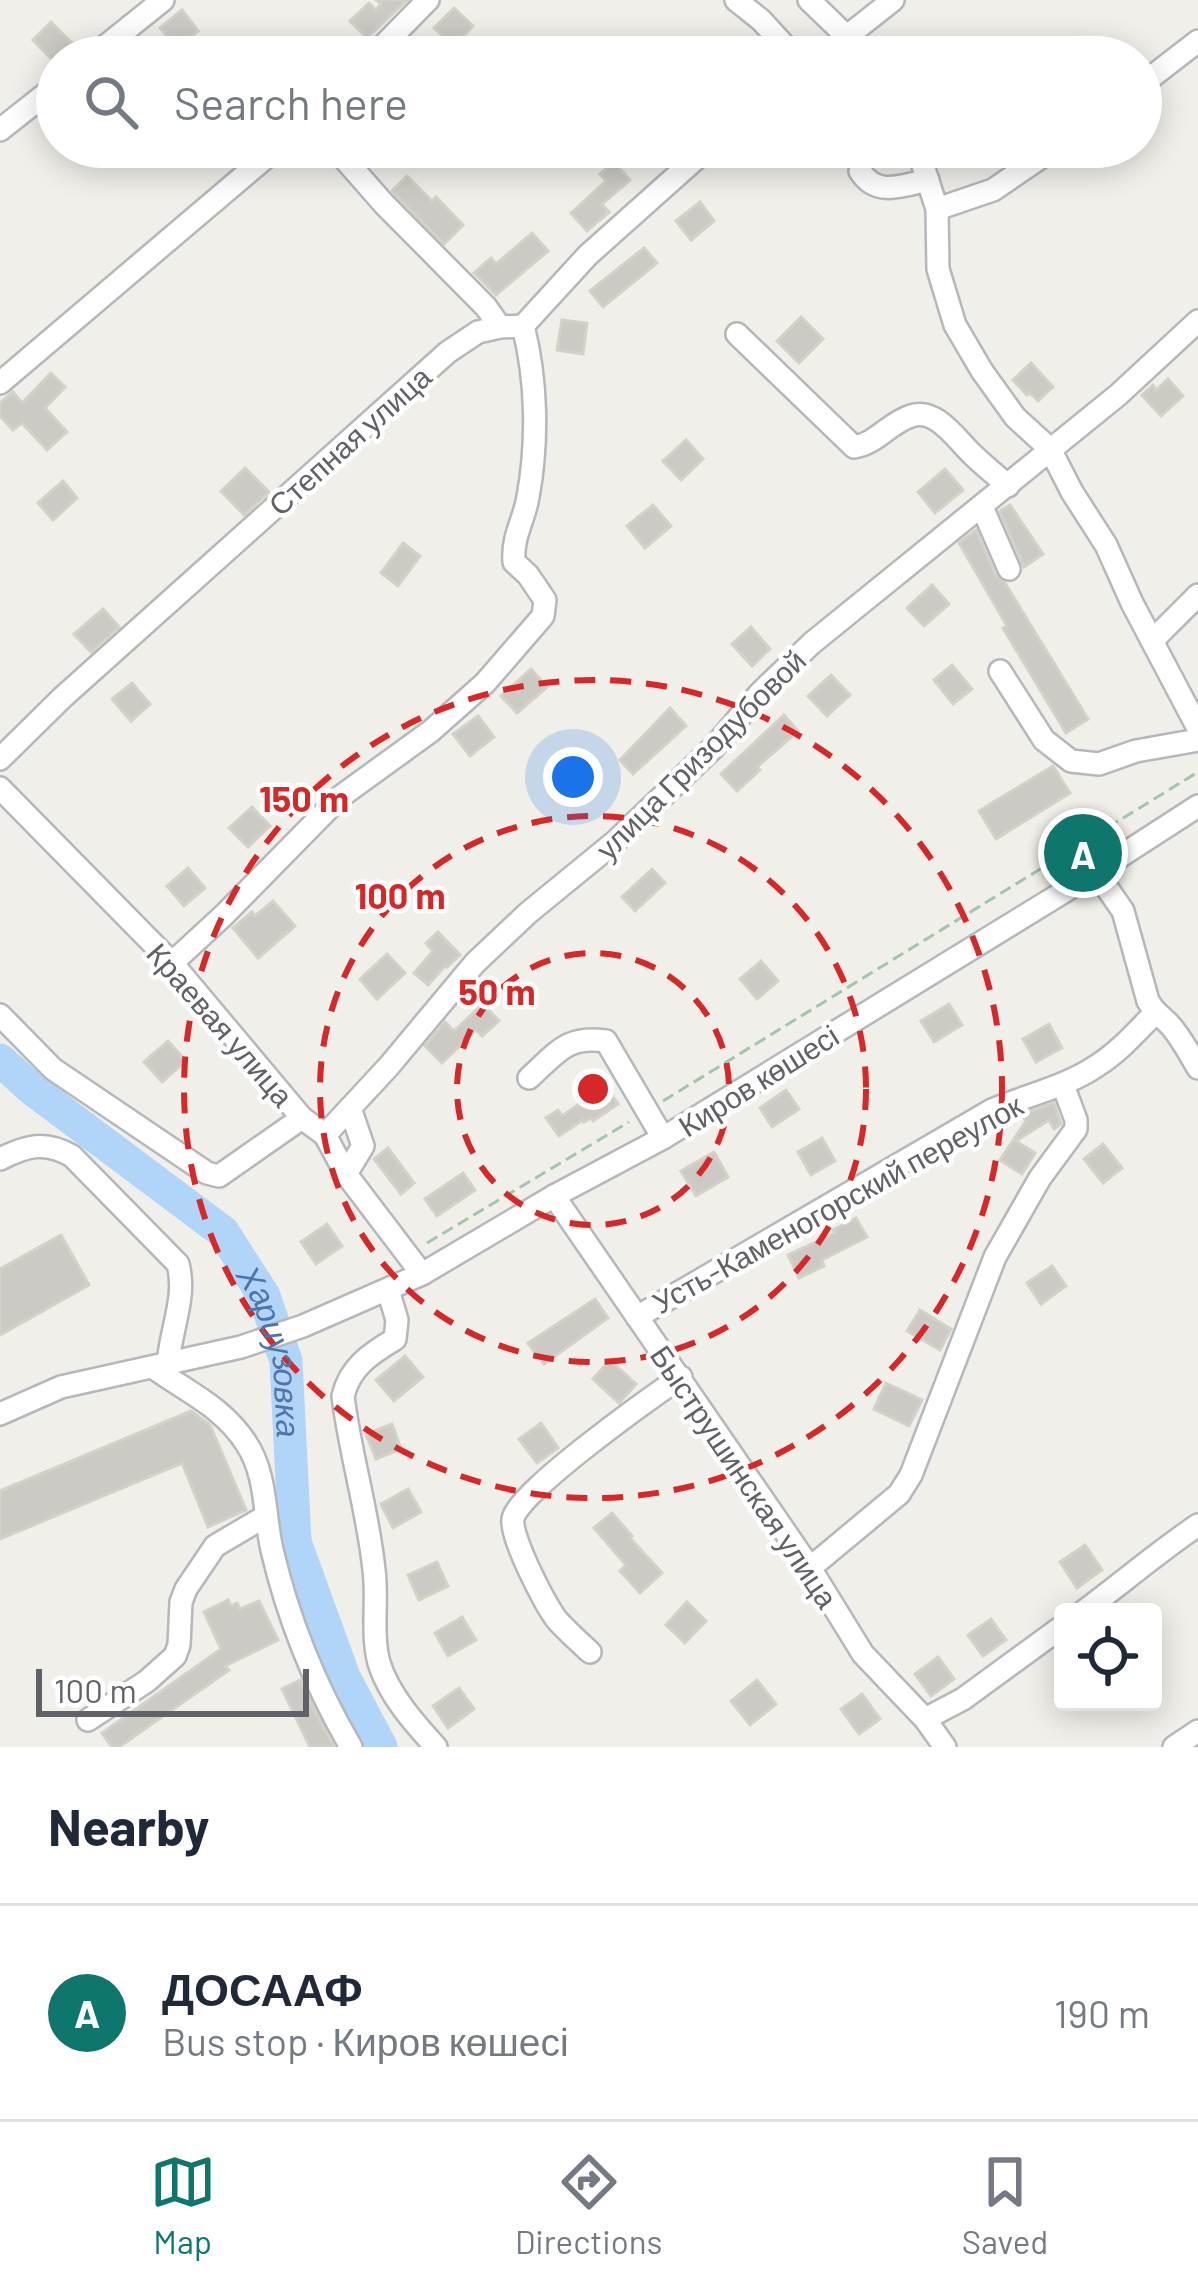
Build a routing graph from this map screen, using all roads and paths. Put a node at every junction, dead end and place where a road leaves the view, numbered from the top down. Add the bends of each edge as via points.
1 (164, 0) edge
2 (428, 0) edge
3 (736, 0) edge
4 (809, 0) edge
5 (893, 0) edge
6 (119, 36) edge
7 (393, 36) edge
8 (776, 36) edge
9 (849, 36) joint
10 (1198, 40) edge
11 (1162, 68) edge
12 (36, 102) edge
13 (0, 130) edge
14 (253, 168) edge
15 (352, 168) edge
16 (685, 168) edge
17 (918, 168) edge
18 (1025, 168) edge
19 (860, 171) dead end
20 (918, 183) junction
21 (937, 209) junction
22 (1198, 321) edge
23 (512, 326) junction
24 (737, 334) dead end
25 (0, 383) edge
26 (1050, 449) junction
27 (1008, 485) junction
28 (982, 507) junction
29 (1009, 569) dead end
30 (1198, 596) edge
31 (1154, 640) junction
32 (1000, 671) dead end
33 (1198, 728) edge
34 (1198, 740) edge
35 (0, 759) edge
36 (1198, 772) edge
37 (0, 788) edge
38 (1198, 806) edge
39 (1096, 872) junction
40 (172, 963) junction
41 (1155, 1013) junction
42 (0, 1015) edge
43 (1198, 1068) edge
44 (529, 1078) dead end
45 (1063, 1084) junction
46 (350, 1108) junction
47 (648, 1110) junction
48 (302, 1118) junction
49 (325, 1135) junction
50 (663, 1138) junction
51 (0, 1159) edge
52 (346, 1174) junction
53 (554, 1196) junction
54 (408, 1255) junction
55 (422, 1274) junction
56 (388, 1290) junction
57 (637, 1317) junction
58 (161, 1366) junction
59 (681, 1377) junction
60 (0, 1414) edge
61 (266, 1516) junction
62 (1198, 1525) edge
63 (810, 1568) junction
64 (1095, 1603) edge
65 (1054, 1634) edge
66 (590, 1652) dead end
67 (925, 1719) junction
68 (88, 1720) dead end
69 (1198, 1731) edge
70 (352, 1747) edge
71 (436, 1747) edge
72 (945, 1747) edge
73 (1174, 1747) edge

1 - 6 street
2 - 7 street
3 - 8 street
4 - 9 street
5 - 9 street
10 - 11 street
12 - 13 street
14 - 25 street
15 - 23 street
16 - 23 street, Степная улица
17 - 20 street
18 - 21 street via 993,190
19 - 20 street via 881,189
20 - 21 street
21 - 26 street via 938,269 956,325 1015,417
22 - 26 street, улица Гризодубовой
23 - 35 street, Степная улица via 478,332 448,352
23 - 40 street via 529,350 533,401 533,466 514,562 545,599 543,616 485,683 340,797
24 - 27 street via 854,447 921,414
26 - 27 street, улица Гризодубовой
26 - 31 street
27 - 28 street, улица Гризодубовой
28 - 29 street
28 - 46 street, улица Гризодубовой via 812,644 616,841 475,963
30 - 31 street
31 - 33 street
32 - 34 street via 1044,740 1071,761 1099,764
36 - 47 path
37 - 40 street, Краевая улица
38 - 39 street, Киров көшесі
39 - 41 street via 1123,911
39 - 50 street, Киров көшесі
40 - 48 street, Краевая улица
41 - 43 street
41 - 45 street, Усть-Каменогорский переулок via 1098,1066
42 - 48 street via 53,1069 207,1173 219,1177
44 - 47 street via 562,1048 584,1038 606,1041
45 - 57 street, Усть-Каменогорский переулок via 992,1110
45 - 63 street via 1076,1129 995,1257 911,1475
46 - 49 street, улица Гризодубовой
46 - 52 street via 363,1146
47 - 50 street
47 - 54 path
48 - 49 street, Краевая улица
49 - 52 street, Краевая улица
50 - 53 street, Киров көшесі
51 - 58 street via 40,1144 72,1156 178,1264 181,1301
52 - 54 street, Краевая улица
53 - 55 street, Киров көшесі
53 - 57 street, Быструшинская улица
54 - 55 street, Краевая улица
55 - 56 street, Киров көшесі
56 - 58 street, Киров көшесі via 241,1348
56 - 71 street via 394,1339 355,1367 343,1396 375,1571 379,1662
57 - 59 street, Быструшинская улица
58 - 60 street via 61,1388
58 - 61 street via 228,1418 250,1447
59 - 63 street, Быструшинская улица
59 - 66 street via 566,1462 512,1522 555,1617
61 - 68 street via 215,1546 186,1589 175,1656
61 - 70 street via 308,1657
62 - 64 street
63 - 67 street, Быструшинская улица via 863,1654
65 - 67 street
67 - 72 street, Быструшинская улица
69 - 73 street

